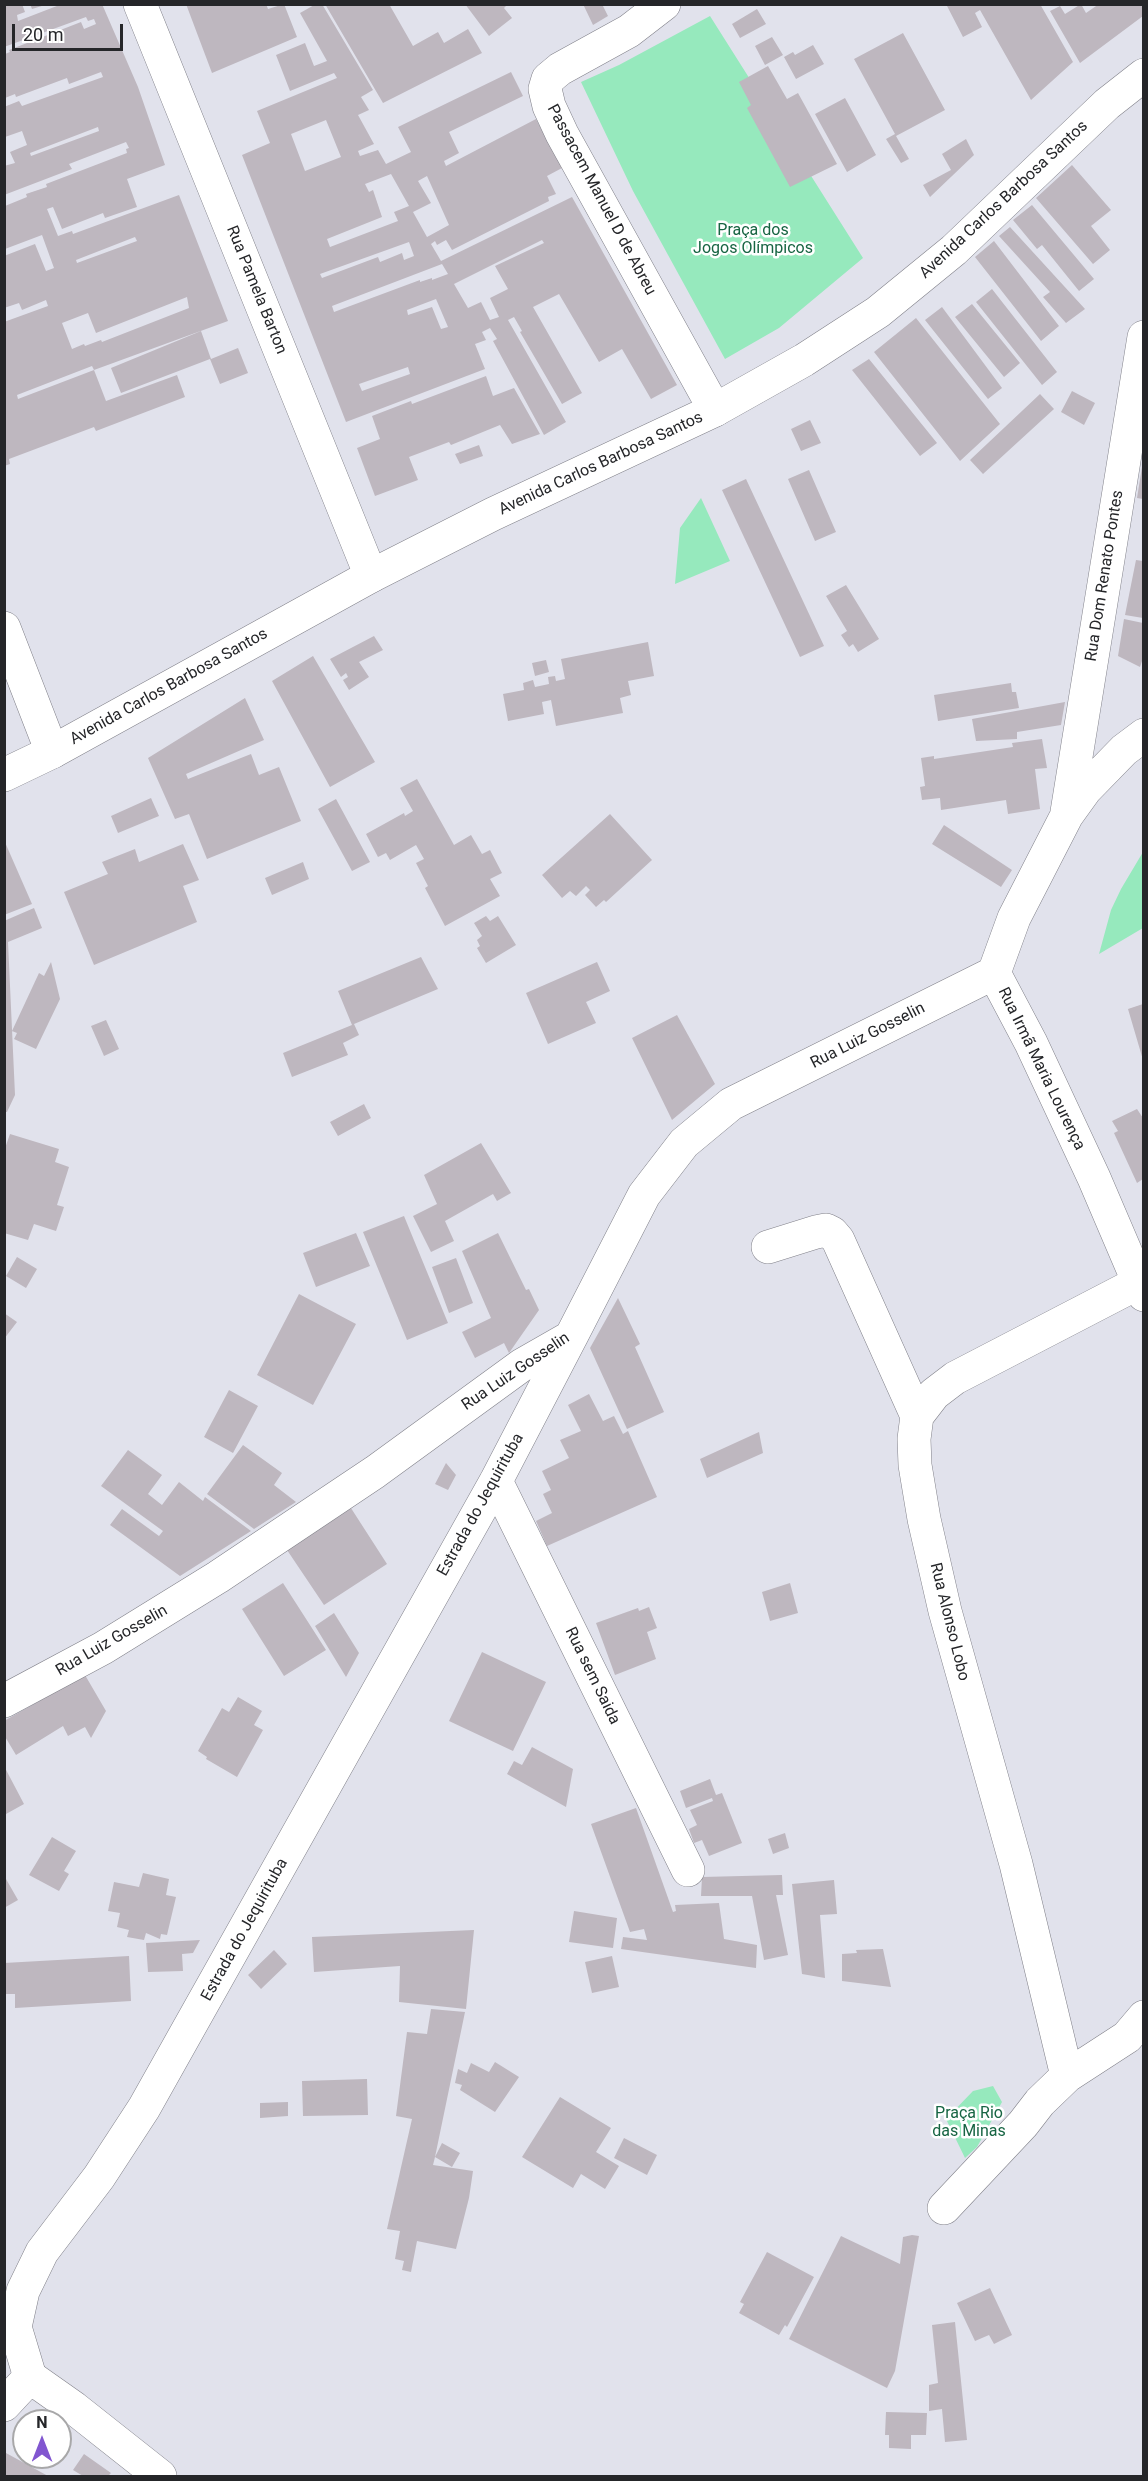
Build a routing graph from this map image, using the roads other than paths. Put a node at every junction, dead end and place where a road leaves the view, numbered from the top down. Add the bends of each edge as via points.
1 (140, 4) edge
2 (664, 4) edge
3 (1143, 75) edge
4 (1143, 336) edge
5 (715, 410) junction
6 (371, 576) junction
7 (4, 628) edge
8 (1143, 735) edge
9 (52, 752) junction
10 (4, 775) edge
11 (1067, 815) junction
12 (994, 973) junction
13 (768, 1247) dead end
14 (1141, 1289) edge
15 (571, 1337) junction
16 (917, 1416) junction
17 (496, 1481) junction
18 (4, 1701) edge
19 (688, 1870) dead end
20 (1143, 2017) edge
21 (1068, 2076) junction
22 (944, 2208) dead end
23 (30, 2377) junction
24 (4, 2405) edge
25 (160, 2476) edge

1 - 6 street, Rua Pamela Barton
2 - 5 street, Passacem Manuel D de Abreu via 629,31 560,69 548,79 545,88 562,134
3 - 5 street, Avenida Carlos Barbosa Santos via 1107,104 954,250 878,312 804,360
4 - 11 street, Rua Dom Renato Pontes
5 - 6 street, Avenida Carlos Barbosa Santos
6 - 9 street, Avenida Carlos Barbosa Santos
7 - 9 street
8 - 11 street, Rua Irmã Maria Lourença via 1085,790
9 - 10 street, Avenida Carlos Barbosa Santos
11 - 12 street, Rua Irmã Maria Lourença via 1014,918
12 - 14 street, Rua Irmã Maria Lourença via 1094,1178
12 - 15 street, Rua Luiz Gosselin via 731,1104 684,1143 644,1195
13 - 16 street via 816,1232 832,1233
14 - 16 street via 956,1378 934,1394
15 - 17 street, Estrada do Jequirituba
15 - 18 street, Rua Luiz Gosselin via 522,1365 375,1472 218,1577 103,1648
16 - 21 street, Rua Alonso Lobo via 915,1465 924,1519
17 - 19 street, Rua sem Saida
17 - 23 street, Estrada do Jequirituba via 144,2108 99,2177 42,2252 23,2291 15,2327
20 - 21 street via 1127,2037
21 - 22 street
23 - 24 street
23 - 25 street

